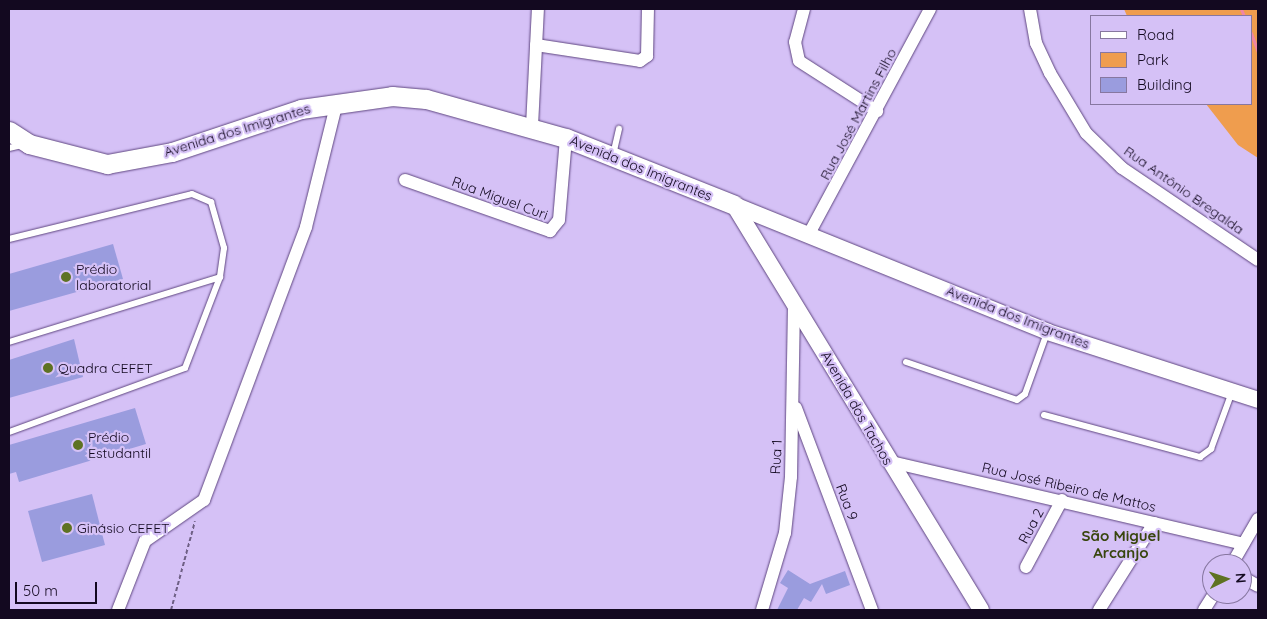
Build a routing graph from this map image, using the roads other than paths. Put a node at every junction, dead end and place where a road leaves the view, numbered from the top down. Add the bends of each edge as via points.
1 (538, 9) edge
2 (648, 9) edge
3 (804, 9) edge
4 (930, 9) edge
5 (1030, 9) edge
6 (536, 45) junction
7 (337, 102) junction
8 (878, 111) junction
9 (532, 126) junction
10 (619, 129) dead end
11 (9, 131) edge
12 (566, 138) junction
13 (29, 144) junction
14 (9, 148) edge
15 (613, 156) junction
16 (405, 180) dead end
17 (734, 205) junction
18 (810, 232) junction
19 (9, 239) edge
20 (1258, 260) edge
21 (220, 277) junction
22 (794, 301) junction
23 (1048, 332) junction
24 (9, 342) edge
25 (906, 362) dead end
26 (1232, 391) junction
27 (1258, 400) edge
28 (794, 404) junction
29 (1044, 415) dead end
30 (9, 432) edge
31 (887, 461) junction
32 (1062, 500) junction
33 (1258, 519) edge
34 (1154, 523) junction
35 (1243, 544) junction
36 (1238, 554) edge
37 (1026, 567) dead end
38 (118, 610) edge
39 (762, 610) edge
40 (872, 610) edge
41 (981, 610) edge
42 (1099, 610) edge

1 - 6 street
2 - 6 street via 647,56 640,60
3 - 8 street via 794,42 799,60
4 - 8 street, Rua José Martins Filho
5 - 20 street, Rua Antônio Bregalda via 1036,42 1050,73 1086,133 1122,168
6 - 9 street
7 - 9 main road, Avenida dos Imigrantes via 392,96 426,99
7 - 13 main road, Avenida dos Imigrantes via 301,109 172,152 108,164
7 - 38 street via 306,227 199,507 145,541
8 - 18 street, Rua José Martins Filho
9 - 12 main road, Avenida dos Imigrantes
10 - 15 lane
11 - 13 main road, Avenida dos Imigrantes
12 - 15 main road, Avenida dos Imigrantes
12 - 16 street, Rua Miguel Curi via 559,220 550,231
13 - 14 lane
15 - 17 main road, Avenida dos Imigrantes
17 - 18 street, Avenida dos Imigrantes
17 - 22 street, Avenida dos Tachos
18 - 23 street, Avenida dos Imigrantes
19 - 21 lane via 192,194 203,195 210,202 221,229
21 - 24 lane
21 - 30 lane via 185,368
22 - 28 street, Rua 1
22 - 31 street, Avenida dos Tachos
23 - 25 lane via 1026,394 1017,400
23 - 26 street, Avenida dos Imigrantes
26 - 27 street, Avenida dos Imigrantes
26 - 29 lane via 1211,449 1200,457
28 - 39 street, Rua 1 via 785,533
28 - 40 street, Rua 9
31 - 32 street, Rua José Ribeiro de Mattos
31 - 41 street, Avenida dos Tachos
32 - 34 street, Rua José Ribeiro de Mattos
32 - 37 street, Rua 2
33 - 35 street
34 - 35 street, Rua José Ribeiro de Mattos
34 - 42 street
35 - 36 street

